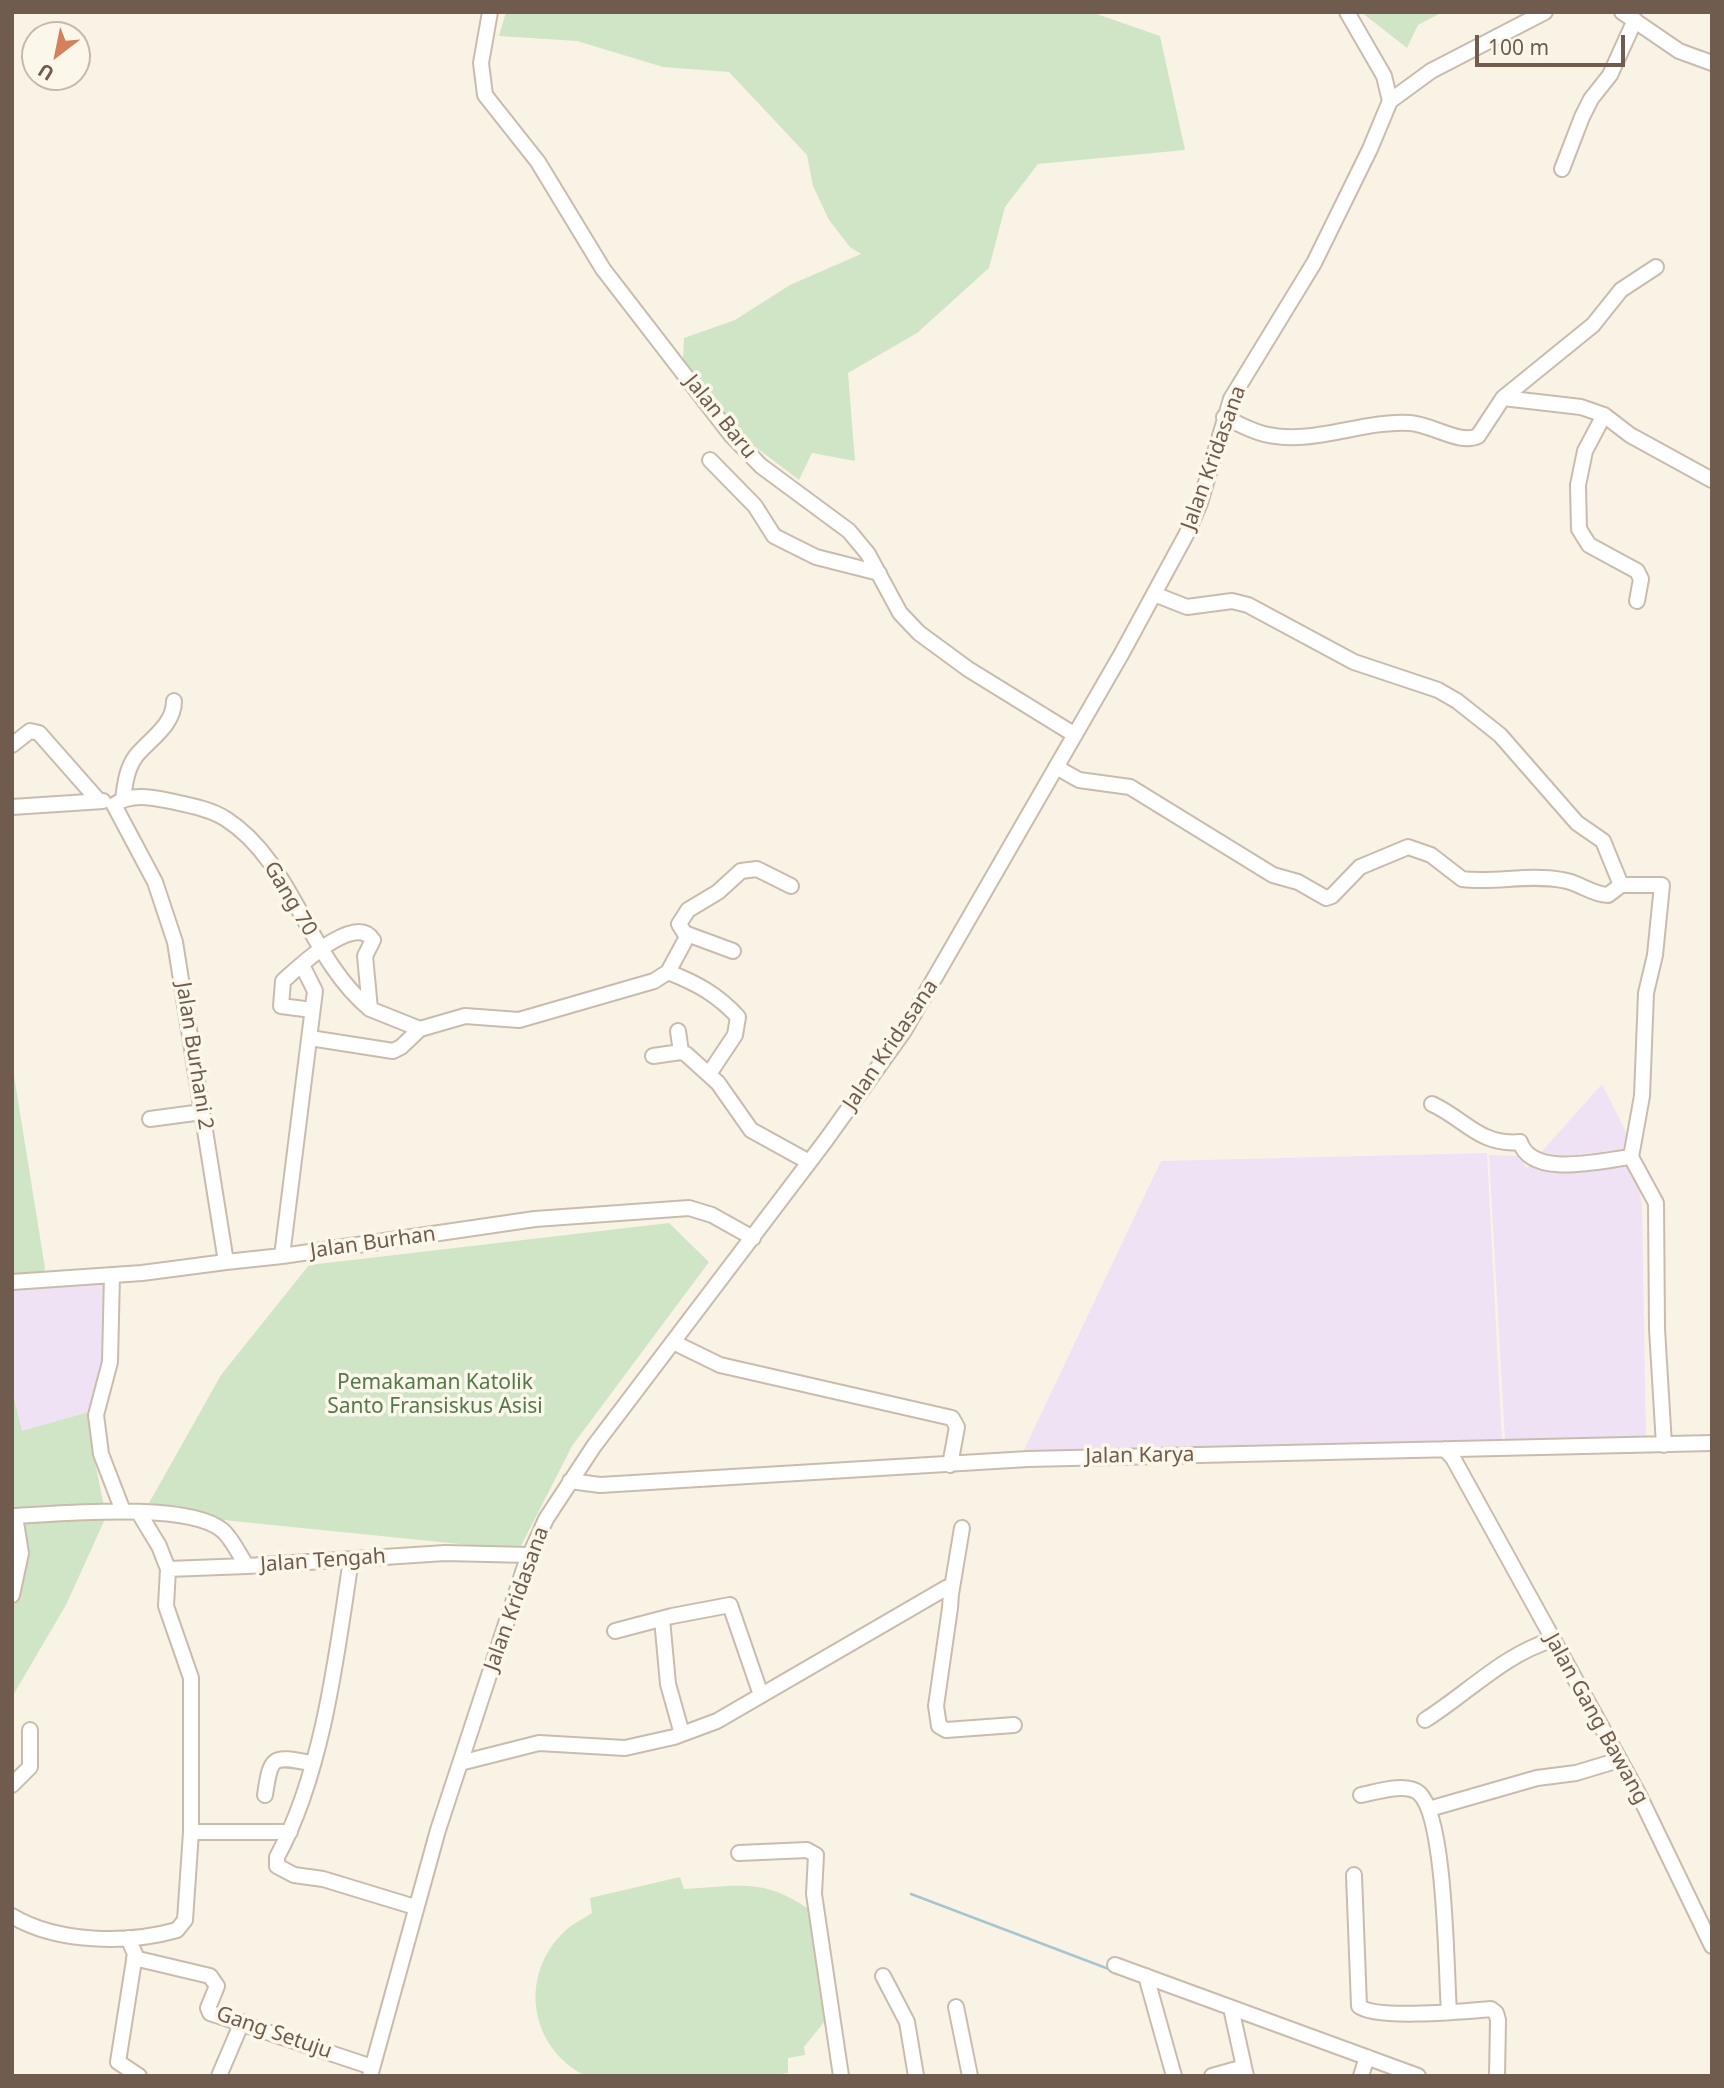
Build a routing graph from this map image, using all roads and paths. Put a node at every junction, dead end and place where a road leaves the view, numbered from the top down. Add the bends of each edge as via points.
1 (490, 12) edge
2 (1347, 12) edge
3 (1545, 12) edge
4 (1628, 16) edge
5 (1712, 63) edge
6 (1390, 101) junction
7 (1562, 169) dead end
8 (1656, 267) dead end
9 (1503, 398) junction
10 (1604, 415) junction
11 (1224, 417) junction
12 (710, 460) dead end
13 (1712, 480) edge
14 (879, 573) junction
15 (1154, 594) junction
16 (1637, 601) dead end
17 (174, 701) dead end
18 (1075, 734) junction
19 (12, 745) edge
20 (1056, 767) junction
21 (98, 800) junction
22 (119, 802) junction
23 (12, 807) edge
24 (1621, 885) junction
25 (791, 886) dead end
26 (687, 934) junction
27 (320, 949) junction
28 (733, 951) dead end
29 (302, 965) junction
30 (668, 972) junction
31 (370, 1009) junction
32 (312, 1010) junction
33 (419, 1028) junction
34 (678, 1031) dead end
35 (310, 1038) junction
36 (681, 1052) junction
37 (653, 1056) dead end
38 (709, 1074) junction
39 (1432, 1104) dead end
40 (202, 1112) junction
41 (150, 1119) dead end
42 (1631, 1157) junction
43 (809, 1162) junction
44 (753, 1238) junction
45 (282, 1256) junction
46 (226, 1262) junction
47 (112, 1275) junction
48 (12, 1282) edge
49 (673, 1342) junction
50 (1712, 1443) edge
51 (1664, 1445) junction
52 (1445, 1449) junction
53 (950, 1465) junction
54 (570, 1481) junction
55 (123, 1511) junction
56 (139, 1513) junction
57 (13, 1516) edge
58 (962, 1528) dead end
59 (529, 1555) junction
60 (351, 1559) junction
61 (247, 1566) junction
62 (168, 1569) junction
63 (951, 1594) junction
64 (12, 1595) edge
65 (662, 1619) junction
66 (615, 1631) dead end
67 (1552, 1640) junction
68 (761, 1695) junction
69 (1425, 1720) dead end
70 (1014, 1724) dead end
71 (30, 1730) dead end
72 (682, 1734) junction
73 (1619, 1760) junction
74 (311, 1763) junction
75 (460, 1763) junction
76 (12, 1785) edge
77 (265, 1795) dead end
78 (1361, 1795) dead end
79 (1429, 1809) junction
80 (191, 1832) junction
81 (290, 1832) junction
82 (739, 1853) dead end
83 (1354, 1875) dead end
84 (415, 1907) junction
85 (12, 1916) edge
86 (128, 1938) junction
87 (1712, 1946) edge
88 (134, 1958) junction
89 (1115, 1965) dead end
90 (883, 1976) dead end
91 (1147, 1982) junction
92 (956, 2007) dead end
93 (1231, 2012) junction
94 (1449, 2012) junction
95 (242, 2022) junction
96 (1363, 2068) edge
97 (371, 2071) edge
98 (1245, 2071) edge
99 (131, 2074) edge
100 (219, 2076) edge
101 (841, 2076) edge
102 (916, 2076) edge
103 (970, 2076) edge
104 (1174, 2076) edge
105 (1212, 2076) edge
106 (1418, 2076) edge
107 (1497, 2076) edge

1 - 14 street, Jalan Baru via 481,63 485,95 538,162 595,258 738,443 761,466 849,531
2 - 6 street via 1384,76
3 - 6 street via 1432,71
4 - 5 street via 1679,51
4 - 7 street via 1610,75 1591,99
6 - 11 street, Jalan Kridasana via 1337,218
8 - 9 street via 1621,290 1593,326
9 - 10 street via 1581,407
9 - 11 street via 1478,436 1468,439 1405,422 1320,435 1274,436
10 - 13 street via 1630,435
10 - 16 street via 1585,451 1578,485 1579,529 1589,545 1637,571
11 - 15 street, Jalan Kridasana via 1194,520
12 - 14 street via 755,506 774,536 816,557
14 - 18 street, Jalan Baru via 900,613 923,637
15 - 18 street, Jalan Kridasana
15 - 24 street via 1187,607 1232,601 1248,605 1354,663 1438,690 1457,701 1500,735 1577,823 1603,841
17 - 22 street via 171,718 127,772
18 - 20 street, Jalan Kridasana
19 - 21 street via 24,734 39,733
20 - 24 street via 1079,780 1130,787 1273,875 1329,898 1360,867 1409,847 1431,855 1462,879 1560,879 1608,895
20 - 43 street, Jalan Kridasana via 930,990
21 - 22 street, Gang 70
21 - 23 street
22 - 27 street, Gang 70 via 169,801 226,818 273,866
22 - 40 street, Jalan Burhani 2 via 155,882 175,942
24 - 42 street via 1662,885 1646,993 1642,1096
25 - 26 street via 757,869 741,871 718,892 688,909 680,924
26 - 28 street
26 - 30 street
27 - 29 street
27 - 31 street, Gang 70 via 351,992
27 - 31 street via 356,930 372,937 365,956
29 - 32 street, Jalan Burhan via 313,985
29 - 32 street via 282,981 279,1003
30 - 33 street via 629,990 553,1007 526,1018 465,1016
30 - 38 street via 701,985 738,1017 735,1035
31 - 33 street
32 - 35 street, Jalan Burhan
33 - 35 street via 393,1051
34 - 36 street
35 - 45 street, Jalan Burhan
36 - 37 street
36 - 38 street
38 - 43 street via 751,1129
39 - 42 street via 1477,1135 1504,1144 1520,1142 1531,1158 1545,1164
40 - 41 street
40 - 46 street, Jalan Burhani 2
42 - 51 street via 1656,1203
43 - 44 street, Jalan Kridasana
44 - 45 street, Jalan Burhan via 689,1208 535,1219
44 - 49 street, Jalan Kridasana
45 - 46 street
46 - 47 street
47 - 48 street
47 - 55 street via 110,1364 96,1415 101,1454
49 - 53 street via 720,1364 952,1418 957,1427
49 - 54 street, Jalan Kridasana
50 - 51 street, Jalan Karya
51 - 52 street, Jalan Karya
52 - 53 street, Jalan Karya
52 - 67 street, Jalan Gang Bawang
53 - 54 street, Jalan Karya via 600,1485
54 - 59 street, Jalan Kridasana
55 - 56 street, Jalan Tengah
55 - 57 street, Jalan Tengah
56 - 61 street, Jalan Tengah via 187,1517 221,1529
56 - 62 street
57 - 64 street via 21,1553
58 - 63 street
59 - 60 street, Jalan Tengah via 457,1553
59 - 75 street, Jalan Kridasana
60 - 61 street, Jalan Tengah
60 - 74 street
61 - 62 street
62 - 80 street via 166,1606 191,1678
63 - 68 street via 944,1589
63 - 70 street via 937,1722 946,1730
65 - 66 street
65 - 68 street via 730,1605
65 - 72 street via 668,1684
67 - 69 street via 1519,1651
67 - 73 street, Jalan Gang Bawang
68 - 72 street via 717,1721
71 - 76 street via 30,1767
72 - 75 street via 625,1748 539,1743
73 - 79 street
73 - 87 street, Jalan Gang Bawang
74 - 77 street via 274,1760
74 - 81 street
75 - 84 street, Jalan Kridasana
78 - 79 street via 1407,1789 1419,1793
79 - 94 street via 1441,1879
80 - 81 street
80 - 86 street via 187,1913 182,1927
81 - 84 street via 276,1861 286,1872
82 - 101 street via 807,1850 817,1855 814,1894
83 - 94 street via 1359,2006 1405,2014
84 - 97 street, Jalan Kridasana
85 - 86 street via 57,1932
86 - 88 street
88 - 95 street, Gang Setuju via 210,1976 217,1986 207,2011
88 - 99 street via 117,2054 120,2066
89 - 91 street
90 - 102 street via 907,2022
91 - 93 street
91 - 104 street
92 - 103 street
93 - 96 street
93 - 98 street
94 - 107 street via 1496,2012
95 - 97 street, Gang Setuju
95 - 100 street
96 - 106 street
98 - 105 street

